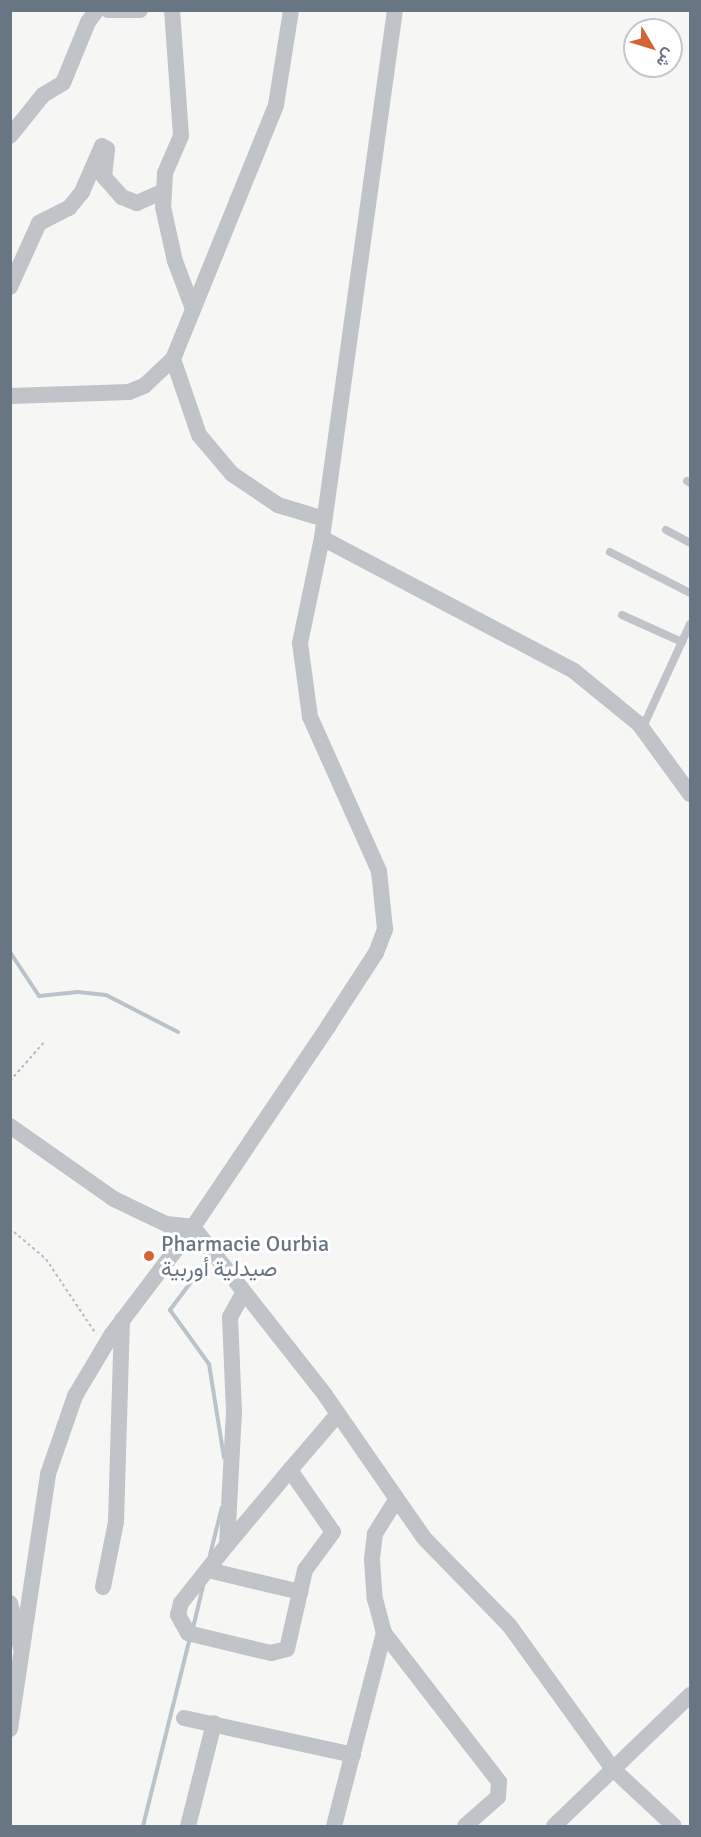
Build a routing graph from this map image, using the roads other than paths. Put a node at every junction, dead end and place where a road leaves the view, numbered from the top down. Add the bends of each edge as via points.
1 (96, 10) edge
2 (108, 10) edge
3 (140, 10) edge
4 (172, 10) edge
5 (291, 10) edge
6 (395, 10) edge
7 (10, 136) edge
8 (162, 192) junction
9 (10, 287) edge
10 (193, 309) junction
11 (173, 359) junction
12 (10, 396) edge
13 (324, 519) junction
14 (666, 530) dead end
15 (322, 538) junction
16 (690, 543) edge
17 (610, 552) dead end
18 (690, 593) edge
19 (622, 615) dead end
20 (690, 624) edge
21 (682, 642) junction
22 (642, 729) junction
23 (690, 794) edge
24 (10, 1126) edge
25 (193, 1227) junction
26 (243, 1294) junction
27 (122, 1320) junction
28 (338, 1414) junction
29 (290, 1470) junction
30 (396, 1500) junction
31 (226, 1545) junction
32 (208, 1570) junction
33 (103, 1587) dead end
34 (300, 1592) junction
35 (10, 1603) edge
36 (384, 1633) junction
37 (22, 1651) junction
38 (690, 1695) edge
39 (184, 1718) dead end
40 (214, 1723) junction
41 (10, 1730) edge
42 (353, 1755) junction
43 (613, 1769) junction
44 (188, 1827) edge
45 (334, 1827) edge
46 (465, 1827) edge
47 (554, 1827) edge
48 (674, 1827) edge

1 - 7 street via 63,83 43,95
2 - 3 street
4 - 8 street via 181,136 165,173
5 - 10 street via 276,105
6 - 13 street
8 - 9 street via 137,203 122,197 104,177 107,149 102,146 82,192 69,208 35,229
8 - 10 street via 175,261
10 - 11 street
11 - 12 street via 144,386 129,392
11 - 13 street via 199,435 232,474 278,505
13 - 15 street
14 - 16 lane
15 - 22 street via 574,671 624,709
15 - 25 street via 300,643 304,690 310,717 379,871 385,898 385,929 370,962
17 - 18 lane
19 - 21 lane
20 - 21 lane
21 - 22 lane
22 - 23 street
24 - 25 street via 114,1199 166,1224
25 - 26 street
25 - 27 street
26 - 28 street
26 - 31 street via 230,1317 234,1412
27 - 33 street via 116,1522
27 - 37 street via 64,1422 50,1466
28 - 29 street
28 - 30 street
29 - 31 street
29 - 34 street via 333,1532 305,1570
30 - 36 street via 375,1534 372,1560 375,1599
30 - 43 street via 452,1569 508,1625
31 - 32 street
32 - 34 street
32 - 34 street via 181,1603 178,1615 188,1633 282,1653 291,1642
35 - 37 street
36 - 42 street
36 - 46 street via 499,1782 498,1797
37 - 41 street
38 - 43 street
39 - 40 street
40 - 42 street
40 - 44 street
42 - 45 street
43 - 47 street
43 - 48 street

